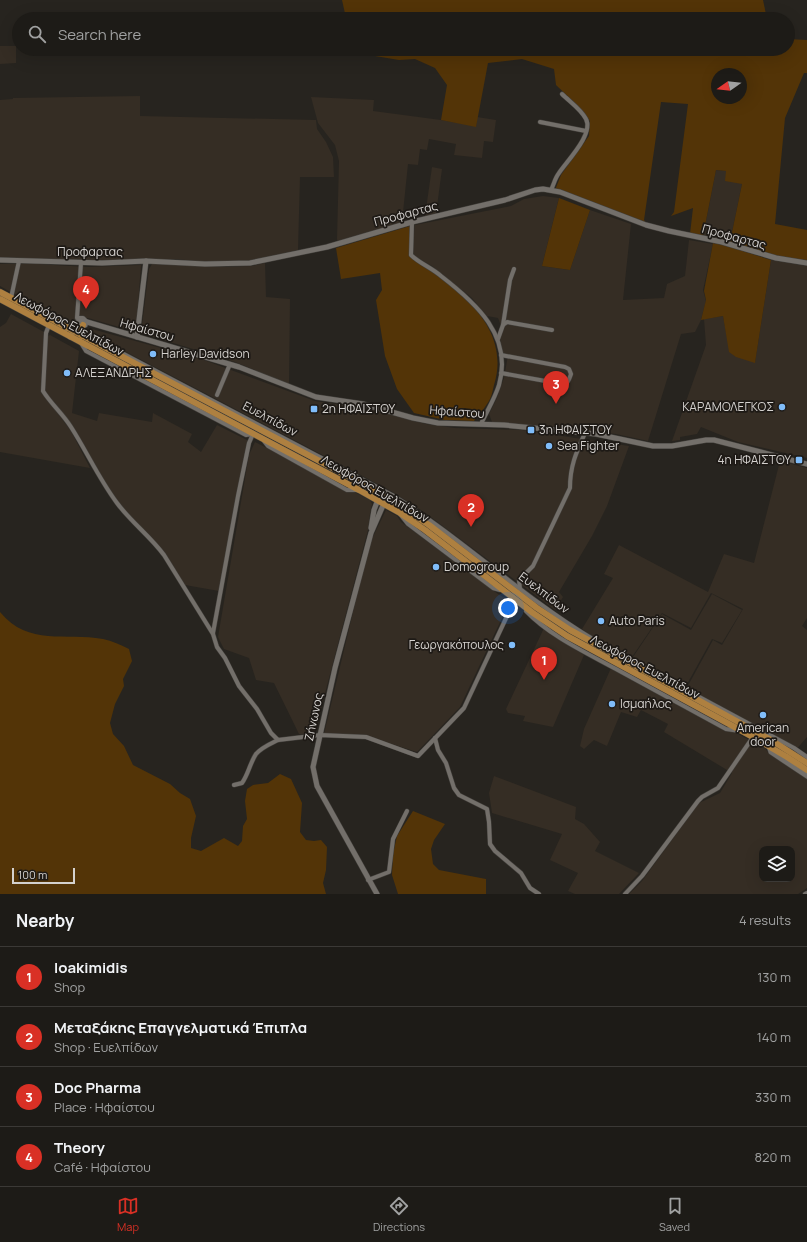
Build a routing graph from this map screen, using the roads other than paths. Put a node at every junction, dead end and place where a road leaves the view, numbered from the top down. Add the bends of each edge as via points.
1 (562, 94) dead end
2 (540, 122) dead end
3 (586, 131) junction
4 (551, 190) junction
5 (412, 222) junction
6 (0, 260) edge
7 (19, 261) junction
8 (146, 261) junction
9 (81, 263) junction
10 (807, 263) edge
11 (514, 269) dead end
12 (0, 292) edge
13 (11, 298) junction
14 (0, 299) edge
15 (87, 323) junction
16 (49, 325) junction
17 (503, 325) junction
18 (552, 330) dead end
19 (67, 331) junction
20 (137, 337) junction
21 (82, 339) junction
22 (497, 339) junction
23 (502, 355) junction
24 (230, 364) junction
25 (501, 374) junction
26 (217, 395) dead end
27 (481, 424) junction
28 (584, 433) junction
29 (253, 434) junction
30 (307, 459) junction
31 (807, 464) edge
32 (344, 472) junction
33 (379, 498) junction
34 (385, 501) junction
35 (371, 533) junction
36 (463, 548) junction
37 (520, 589) junction
38 (515, 599) junction
39 (213, 634) junction
40 (610, 650) junction
41 (742, 725) junction
42 (320, 735) junction
43 (753, 737) junction
44 (435, 738) junction
45 (278, 740) junction
46 (769, 746) junction
47 (792, 750) junction
48 (807, 757) edge
49 (807, 763) edge
50 (807, 770) edge
51 (807, 776) edge
52 (234, 786) dead end
53 (407, 811) dead end
54 (368, 880) junction
55 (377, 894) edge
56 (539, 894) edge
57 (625, 894) edge

1 - 3 street via 581,110 587,120
2 - 3 street
3 - 4 street via 582,142 558,174
4 - 5 street, Προφαρτας via 535,190
4 - 10 street, Προφαρτας via 664,230 722,242 772,257
5 - 8 street, Προφαρτας via 327,247 250,263
5 - 22 street via 411,255 432,268 481,310
6 - 7 street, Προφαρτας
7 - 9 street, Προφαρτας
7 - 13 street
8 - 9 street, Προφαρτας
8 - 20 street
9 - 15 street via 77,318 83,318
11 - 17 street
12 - 13 main road, Λεωφόρος Ευελπίδων
13 - 19 main road, Λεωφόρος Ευελπίδων
14 - 16 main road, Λεωφόρος Ευελπίδων
15 - 19 street
15 - 20 street, Ηφαίστου
15 - 21 main road via 80,331
16 - 19 main road, Λεωφόρος Ευελπίδων
16 - 39 street via 46,333 43,392 71,427 118,504 157,545
17 - 18 street via 507,322
17 - 22 street
19 - 21 main road, Λεωφόρος Ευελπίδων
20 - 24 street, Ηφαίστου
21 - 29 main road, Λεωφόρος Ευελπίδων
21 - 30 main road, Λεωφόρος Ευελπίδων via 196,394 248,422
22 - 23 street
23 - 25 street
23 - 25 street via 565,367 571,374 569,381 562,384
24 - 26 street
24 - 27 street, Ηφαίστου via 318,398 359,403 438,423
25 - 27 street via 497,390
27 - 28 street, Ηφαίστου
28 - 31 street, Ηφαίστου via 612,436 653,446 714,440
28 - 37 street via 572,465 570,488 533,566 519,580
29 - 30 main road, Λεωφόρος Ευελπίδων
29 - 39 street via 238,496
30 - 32 main road, Λεωφόρος Ευελπίδων
30 - 33 main road, Λεωφόρος Ευελπίδων via 359,490
32 - 33 main road, Λεωφόρος Ευελπίδων
32 - 36 street, Ευελπίδων via 410,506
33 - 34 main road, Λεωφόρος Ευελπίδων
33 - 35 street
34 - 35 street
34 - 36 main road, Λεωφόρος Ευελπίδων via 415,516
34 - 38 main road, Λεωφόρος Ευελπίδων
35 - 42 street, Ζήνωνος via 344,629
36 - 37 street, Ευελπίδων
36 - 40 main road, Λεωφόρος Ευελπίδων via 554,620 583,638
37 - 40 street, Ευελπίδων via 566,623
38 - 41 main road, Λεωφόρος Ευελπίδων via 567,636 616,666
38 - 44 street via 464,708
39 - 45 street via 217,647 239,686
40 - 41 main road, Λεωφόρος Ευελπίδων
41 - 43 main road, Λεωφόρος Ευελπίδων
41 - 47 main road, Λεωφόρος Ευελπίδων via 759,731
42 - 44 street via 366,737 418,756
42 - 45 street
42 - 54 street, Ζήνωνος via 313,767 317,786
43 - 46 main road, Λεωφόρος Ευελπίδων
43 - 57 street via 718,788 702,796
44 - 56 street via 459,795 486,809 490,844 521,873 530,888
45 - 52 street via 256,754 242,784
46 - 50 main road, Λεωφόρος Ευελπίδων
46 - 51 street via 771,752
47 - 48 street
47 - 49 main road, Λεωφόρος Ευελπίδων
53 - 54 street via 392,839 389,872
54 - 55 street, Ζήνωνος

